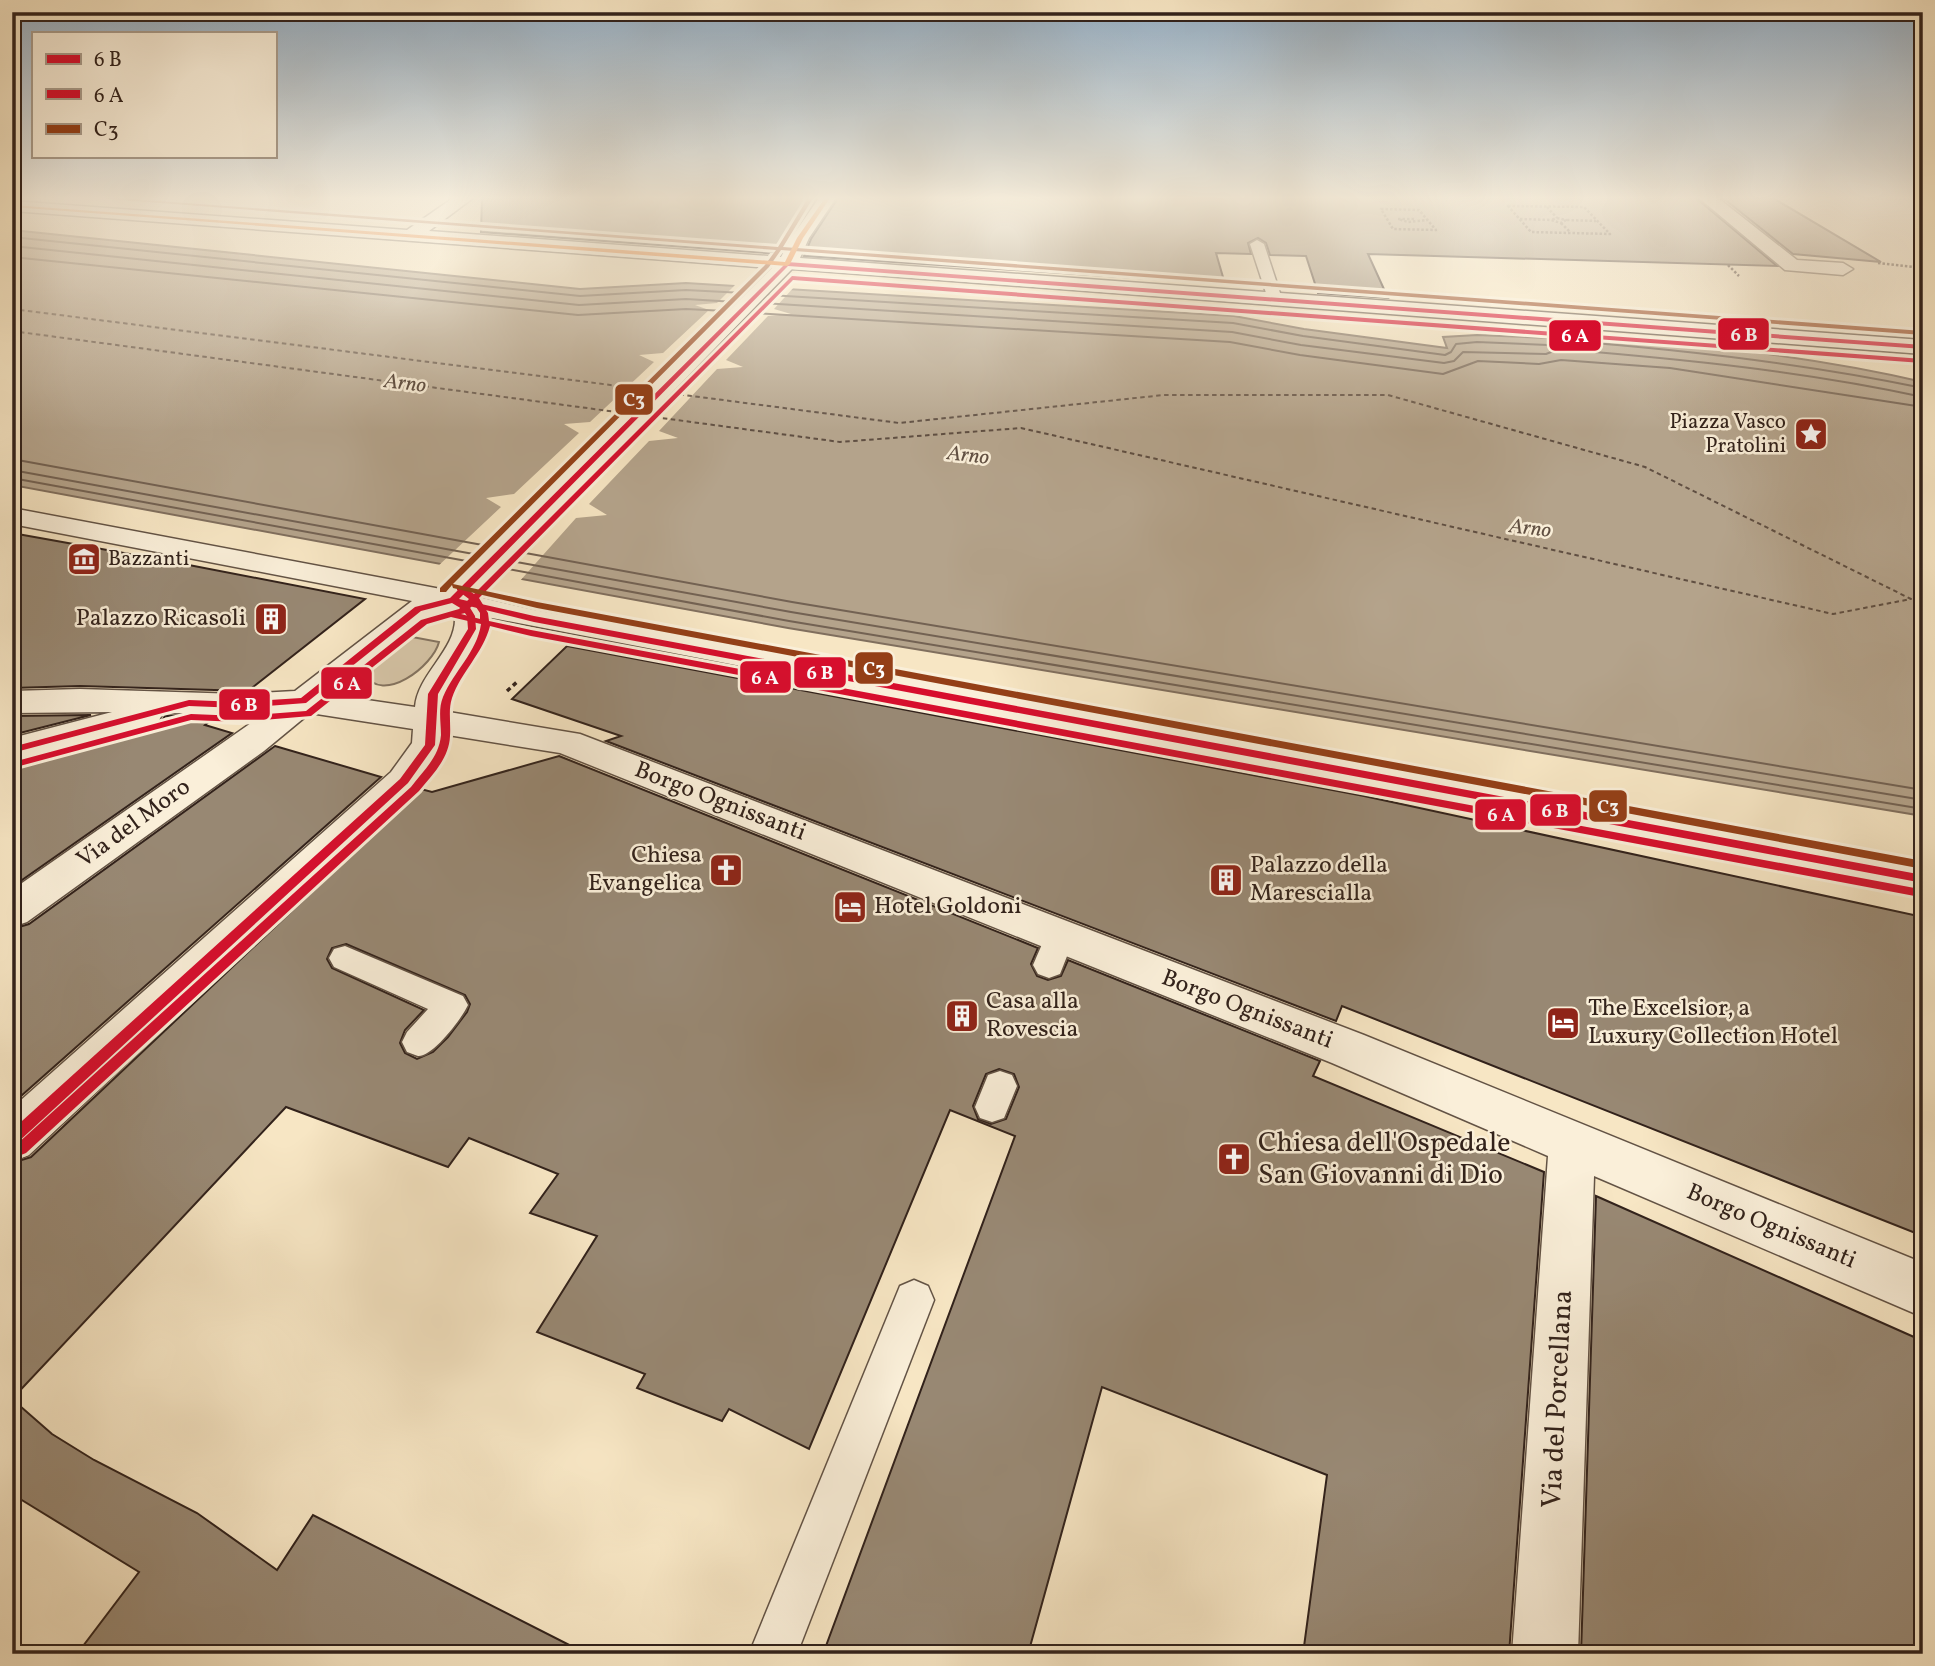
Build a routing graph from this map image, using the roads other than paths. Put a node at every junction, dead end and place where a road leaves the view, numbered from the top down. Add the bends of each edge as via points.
1 (776, 276) edge
2 (880, 276) edge
3 (1267, 276) edge
4 (1275, 299) junction
5 (1923, 347) edge
6 (12, 516) edge
7 (466, 588) junction
8 (303, 701) junction
9 (12, 702) edge
10 (189, 703) junction
11 (432, 719) junction
12 (16, 750) edge
13 (1923, 879) edge
14 (12, 911) edge
15 (345, 958) dead end
16 (419, 1042) dead end
17 (12, 1139) edge
18 (1574, 1144) junction
19 (1923, 1290) edge
20 (914, 1300) dead end
21 (773, 1654) edge
22 (1545, 1654) edge

1 - 7 street
2 - 4 street
3 - 4 lane
4 - 5 street
6 - 7 street via 380,587
7 - 8 street, Via del Moro via 418,609
7 - 11 street via 465,607 472,629 433,694
7 - 13 street via 534,619
8 - 10 street, Borgo Ognissanti
8 - 11 street, Borgo Ognissanti
8 - 14 street, Via del Moro
9 - 10 street, Borgo Ognissanti
10 - 12 street
11 - 17 street via 430,745 404,781 261,923
11 - 18 street, Borgo Ognissanti via 567,742 1054,951 1348,1049
15 - 16 lane via 452,1005
18 - 19 street, Borgo Ognissanti
18 - 22 street, Via del Porcellana
20 - 21 lane

